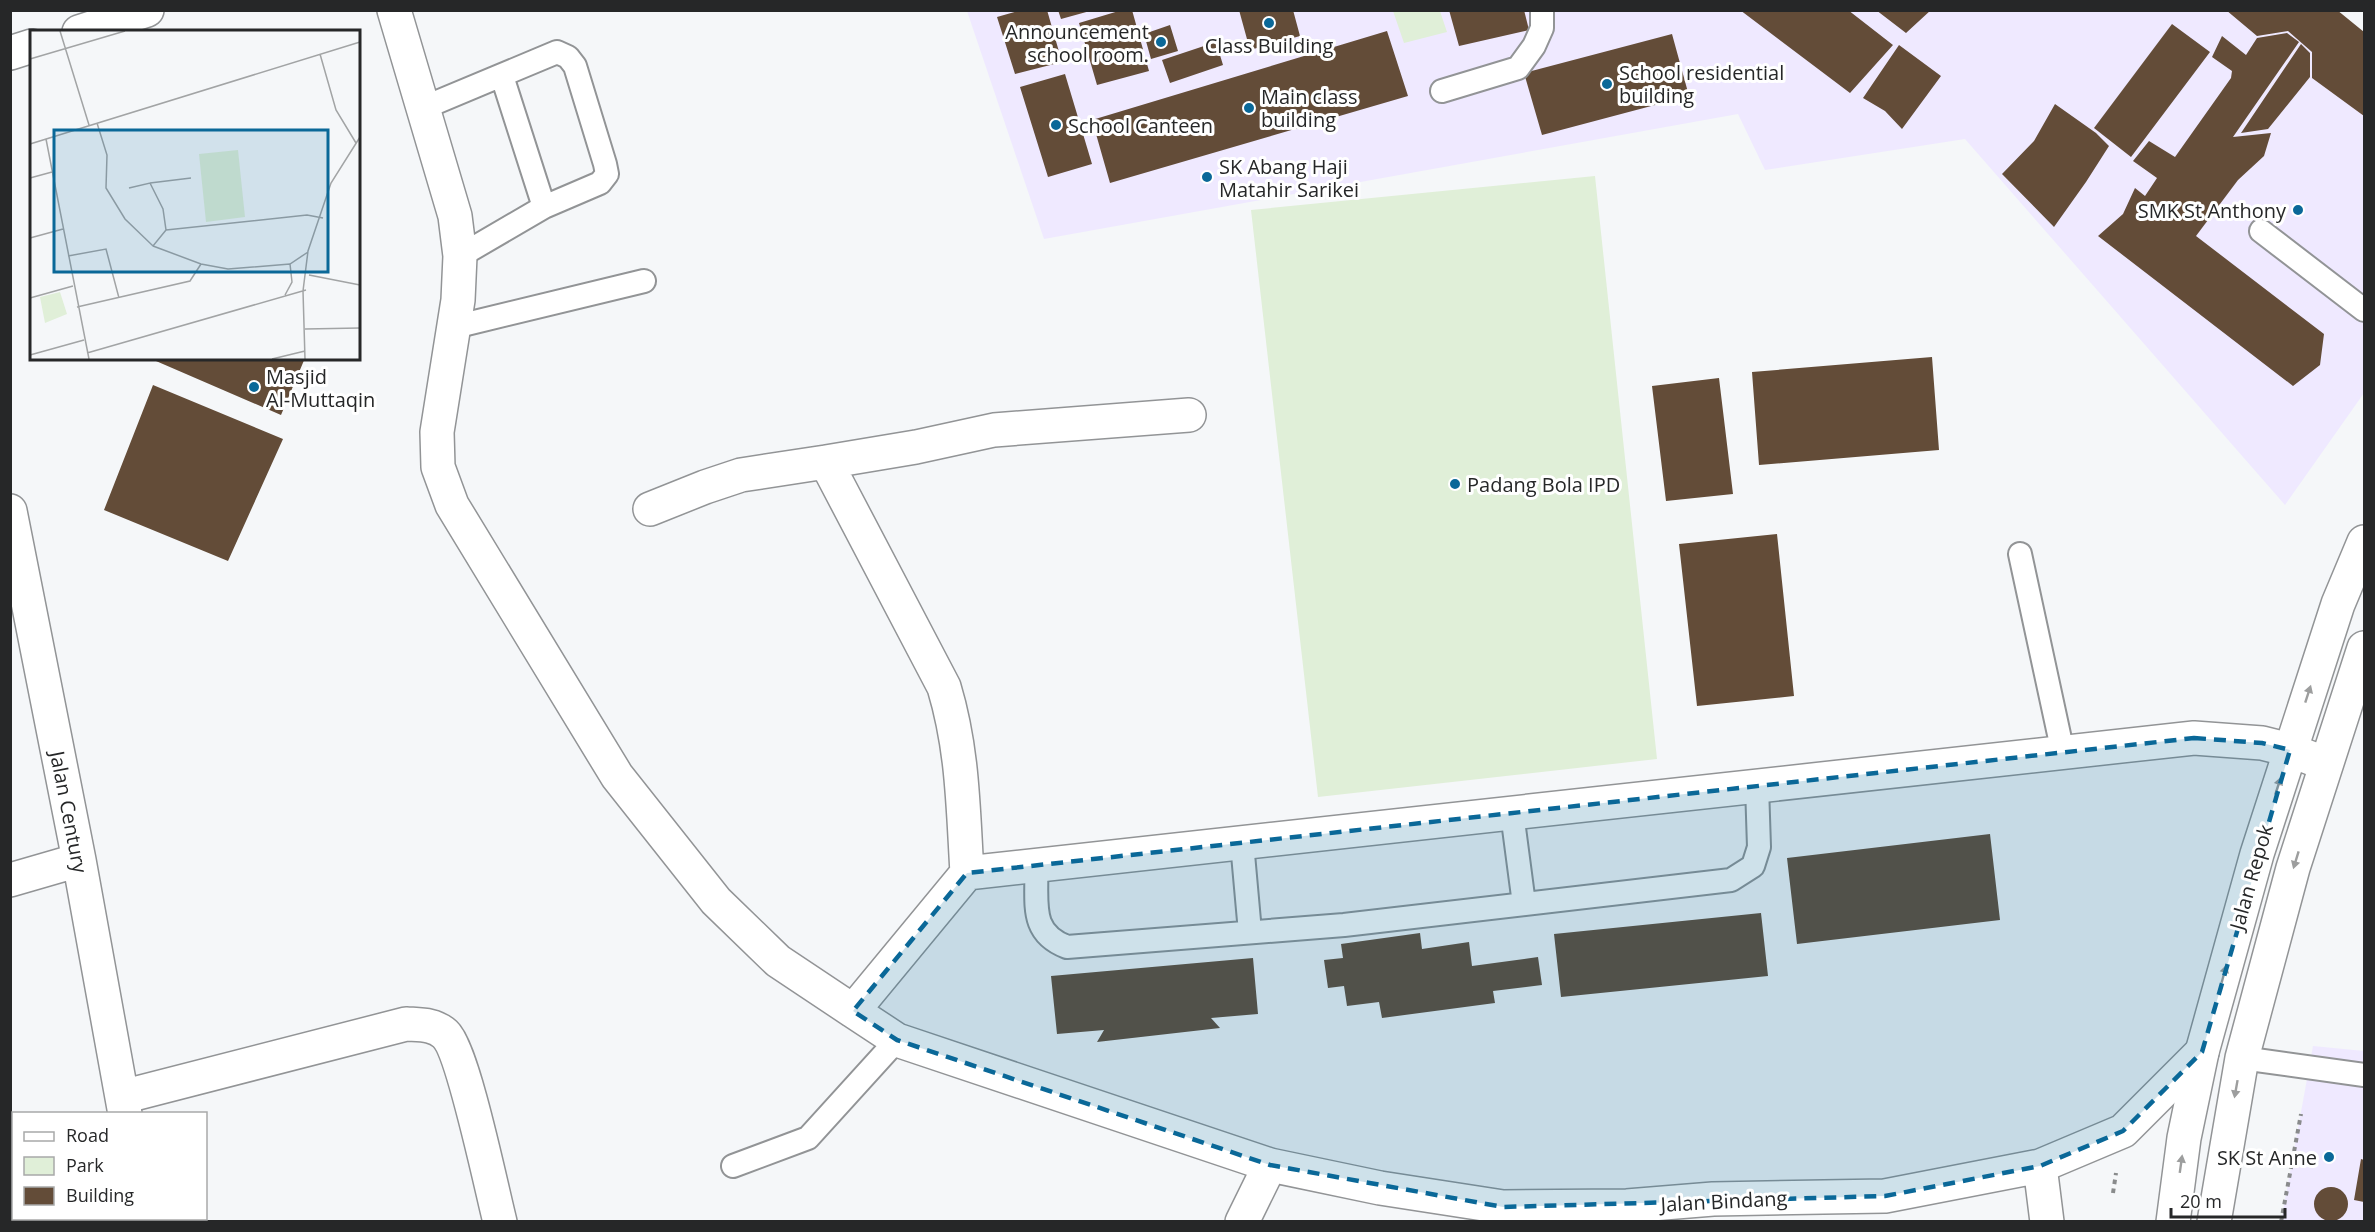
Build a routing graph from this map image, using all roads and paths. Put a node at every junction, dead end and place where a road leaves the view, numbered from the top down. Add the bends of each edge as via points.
1 (147, 10) edge
2 (394, 10) edge
3 (1542, 10) edge
4 (85, 30) edge
5 (30, 47) edge
6 (10, 53) edge
7 (502, 76) junction
8 (1442, 92) dead end
9 (423, 108) junction
10 (544, 207) junction
11 (2261, 231) dead end
12 (460, 256) junction
13 (644, 281) dead end
14 (2364, 310) edge
15 (454, 327) junction
16 (1189, 415) dead end
17 (826, 462) junction
18 (650, 509) dead end
19 (10, 511) edge
20 (2364, 542) edge
21 (2020, 554) dead end
22 (2364, 648) edge
23 (2290, 750) junction
24 (2063, 753) junction
25 (2326, 764) junction
26 (1757, 786) junction
27 (1512, 813) junction
28 (1242, 843) junction
29 (79, 860) junction
30 (1036, 866) junction
31 (967, 873) junction
32 (10, 880) edge
33 (1524, 904) junction
34 (1250, 932) junction
35 (853, 1011) junction
36 (897, 1040) junction
37 (2202, 1052) junction
38 (2242, 1058) junction
39 (2364, 1075) edge
40 (123, 1105) edge
41 (2301, 1114) dead end
42 (1270, 1165) junction
43 (733, 1166) dead end
44 (2040, 1166) junction
45 (500, 1221) edge
46 (1242, 1221) edge
47 (2047, 1221) edge
48 (2173, 1221) edge
49 (2214, 1221) edge
50 (2281, 1221) edge

1 - 4 street
2 - 9 street, Jalan Bindang
3 - 8 lane via 1542,28 1518,68
5 - 6 street
7 - 9 lane
7 - 10 lane
7 - 10 lane via 557,52 575,66 607,174 600,183
9 - 12 street, Jalan Bindang via 455,216
10 - 12 lane
11 - 14 lane
12 - 15 street, Jalan Bindang
13 - 15 lane
15 - 35 street, Jalan Bindang via 437,432 438,467 452,505 617,776 666,839 716,901 778,961
16 - 17 street via 994,430
17 - 18 street via 741,476
17 - 31 street via 944,687 955,722 962,772
19 - 29 street, Jalan Century
23 -> 20 street, Jalan Repok via 2338,604
21 - 24 lane
22 - 25 street, Jalan Repok
23 - 24 street via 2262,743 2194,738
23 - 25 street
37 -> 23 street, Jalan Repok
24 - 26 street
25 -> 38 street, Jalan Repok via 2293,868
26 - 27 street
26 - 33 lane via 1759,847 1753,866 1731,880
27 - 28 street
27 - 33 lane
28 - 30 street
28 - 34 lane
29 - 32 street
29 - 40 street, Jalan Century
30 - 31 street
30 - 34 lane via 1039,925 1052,941 1067,947
31 - 35 street
33 - 34 lane
35 - 36 street, Jalan Bindang
36 - 42 street, Jalan Bindang
36 - 43 lane via 808,1138
37 - 44 street, Jalan Bindang via 2122,1131
48 -> 37 street, Jalan Repok via 2184,1138
38 - 39 lane
38 -> 49 street, Jalan Repok
40 - 45 street via 406,1024 434,1026 447,1036 456,1056
41 - 50 path
42 - 44 street, Jalan Bindang via 1380,1188 1503,1207 1885,1196
42 - 46 street
44 - 47 street

